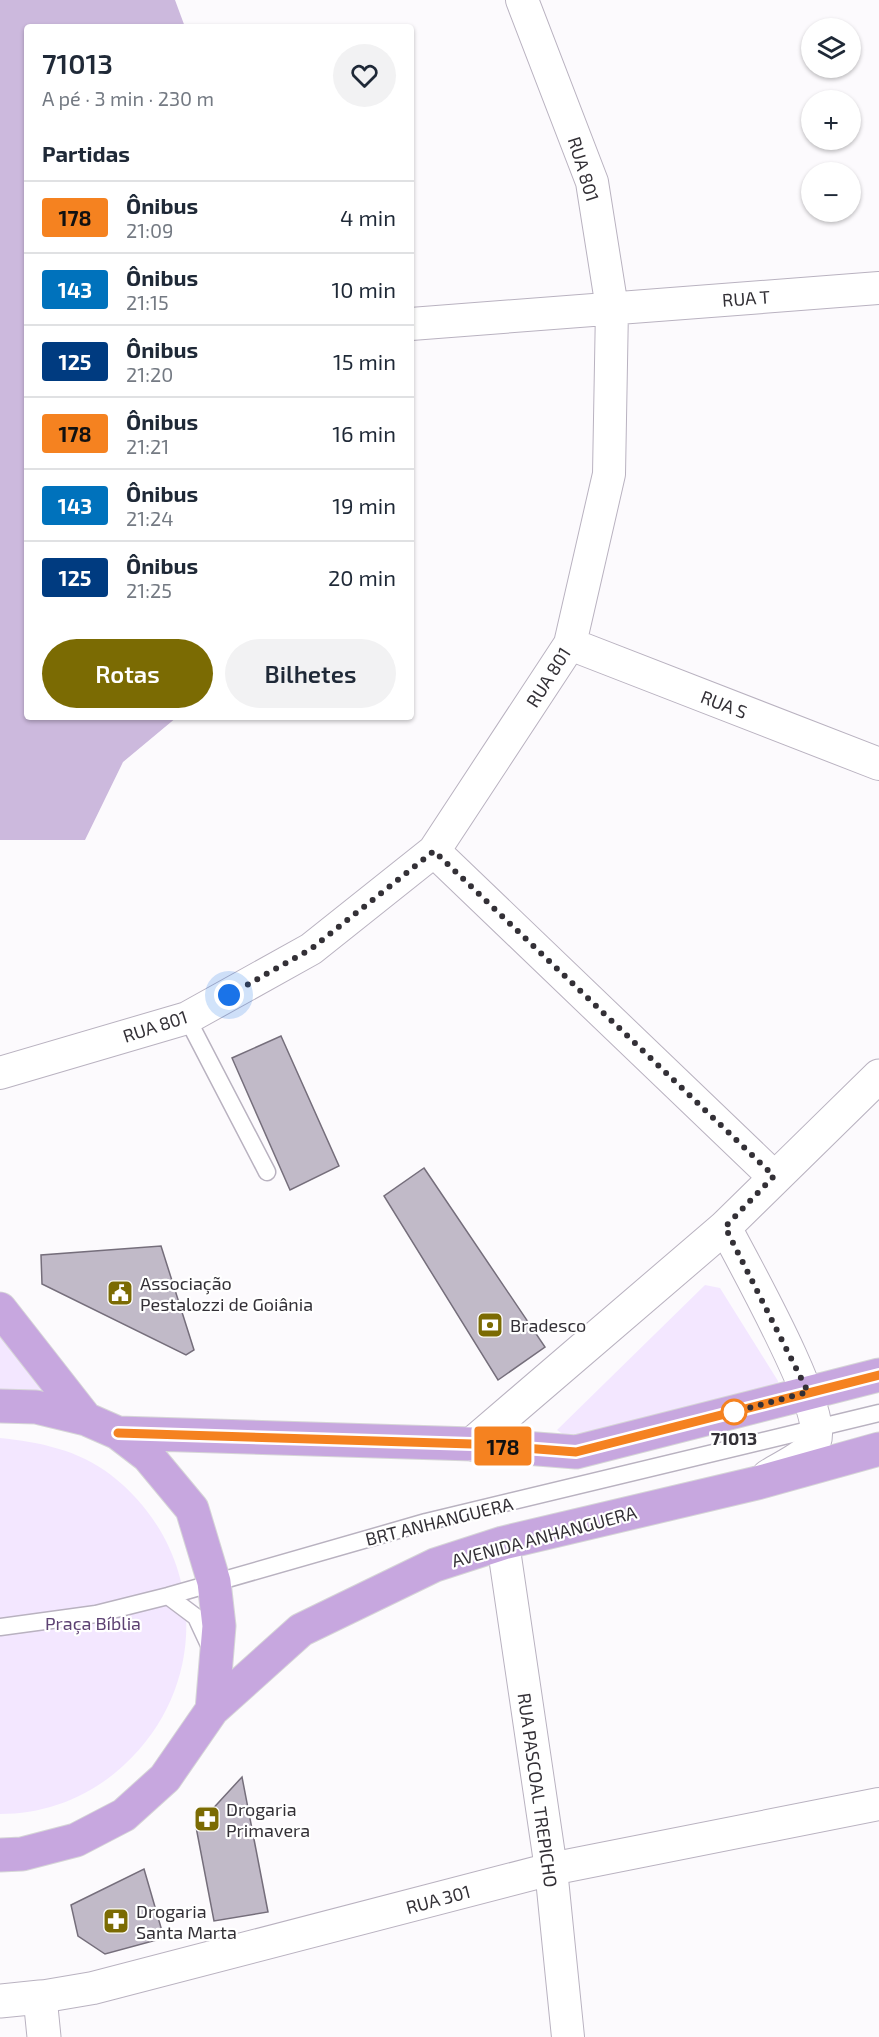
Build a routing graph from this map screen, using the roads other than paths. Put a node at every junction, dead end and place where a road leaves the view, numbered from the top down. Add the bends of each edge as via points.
1 (522, 0) edge
2 (879, 288) edge
3 (612, 308) junction
4 (414, 324) edge
5 (570, 644) junction
6 (879, 764) edge
7 (434, 851) junction
8 (187, 1018) junction
9 (0, 1073) edge
10 (879, 1076) edge
11 (267, 1172) dead end
12 (774, 1176) junction
13 (725, 1227) junction
14 (2, 1314) edge
15 (879, 1375) edge
16 (808, 1392) junction
17 (0, 1406) edge
18 (879, 1413) edge
19 (86, 1419) junction
20 (816, 1429) junction
21 (118, 1433) junction
22 (472, 1444) junction
23 (879, 1449) edge
24 (757, 1483) junction
25 (502, 1543) junction
26 (214, 1582) junction
27 (168, 1596) junction
28 (0, 1628) edge
29 (217, 1668) junction
30 (212, 1710) junction
31 (879, 1804) edge
32 (0, 1855) edge
33 (551, 1869) junction
34 (40, 1997) junction
35 (0, 2001) edge
36 (44, 2037) edge
37 (568, 2037) edge

1 - 3 street, RUA 801 via 592,182
2 - 3 street, RUA T
3 - 4 street, RUA T
3 - 5 street, RUA 801 via 609,474
5 - 6 street, RUA S
5 - 7 street, RUA 801
7 - 8 street, RUA 801 via 311,949
7 - 12 street
8 - 9 street, RUA 801
8 - 11 lane
10 - 12 street
12 - 13 street
13 - 16 street
13 - 22 street
14 - 19 main road
15 - 16 main road
16 - 20 street
16 - 22 main road via 576,1452
17 - 19 main road via 36,1407
18 - 20 lane, BRT ANHANGUERA
19 - 21 main road
20 - 24 street via 815,1442 804,1454
20 - 26 lane, BRT ANHANGUERA via 426,1522
21 - 22 main road
21 - 26 main road via 148,1456 192,1509
23 - 24 main road, AVENIDA ANHANGUERA
24 - 25 main road, AVENIDA ANHANGUERA
25 - 30 main road, AVENIDA ANHANGUERA via 435,1565 301,1630
25 - 33 street, RUA PASCOAL TREPICHO
26 - 27 lane, BRT ANHANGUERA
26 - 29 main road via 219,1626
27 - 28 lane, BRT ANHANGUERA via 96,1614
27 - 29 lane via 196,1617
29 - 30 main road
30 - 32 main road via 165,1778 124,1815 76,1840 22,1854
31 - 33 street, RUA 301
33 - 34 street, RUA 301 via 93,1988
33 - 37 street, RUA PASCOAL TREPICHO
34 - 35 street, RUA 301
34 - 36 street

